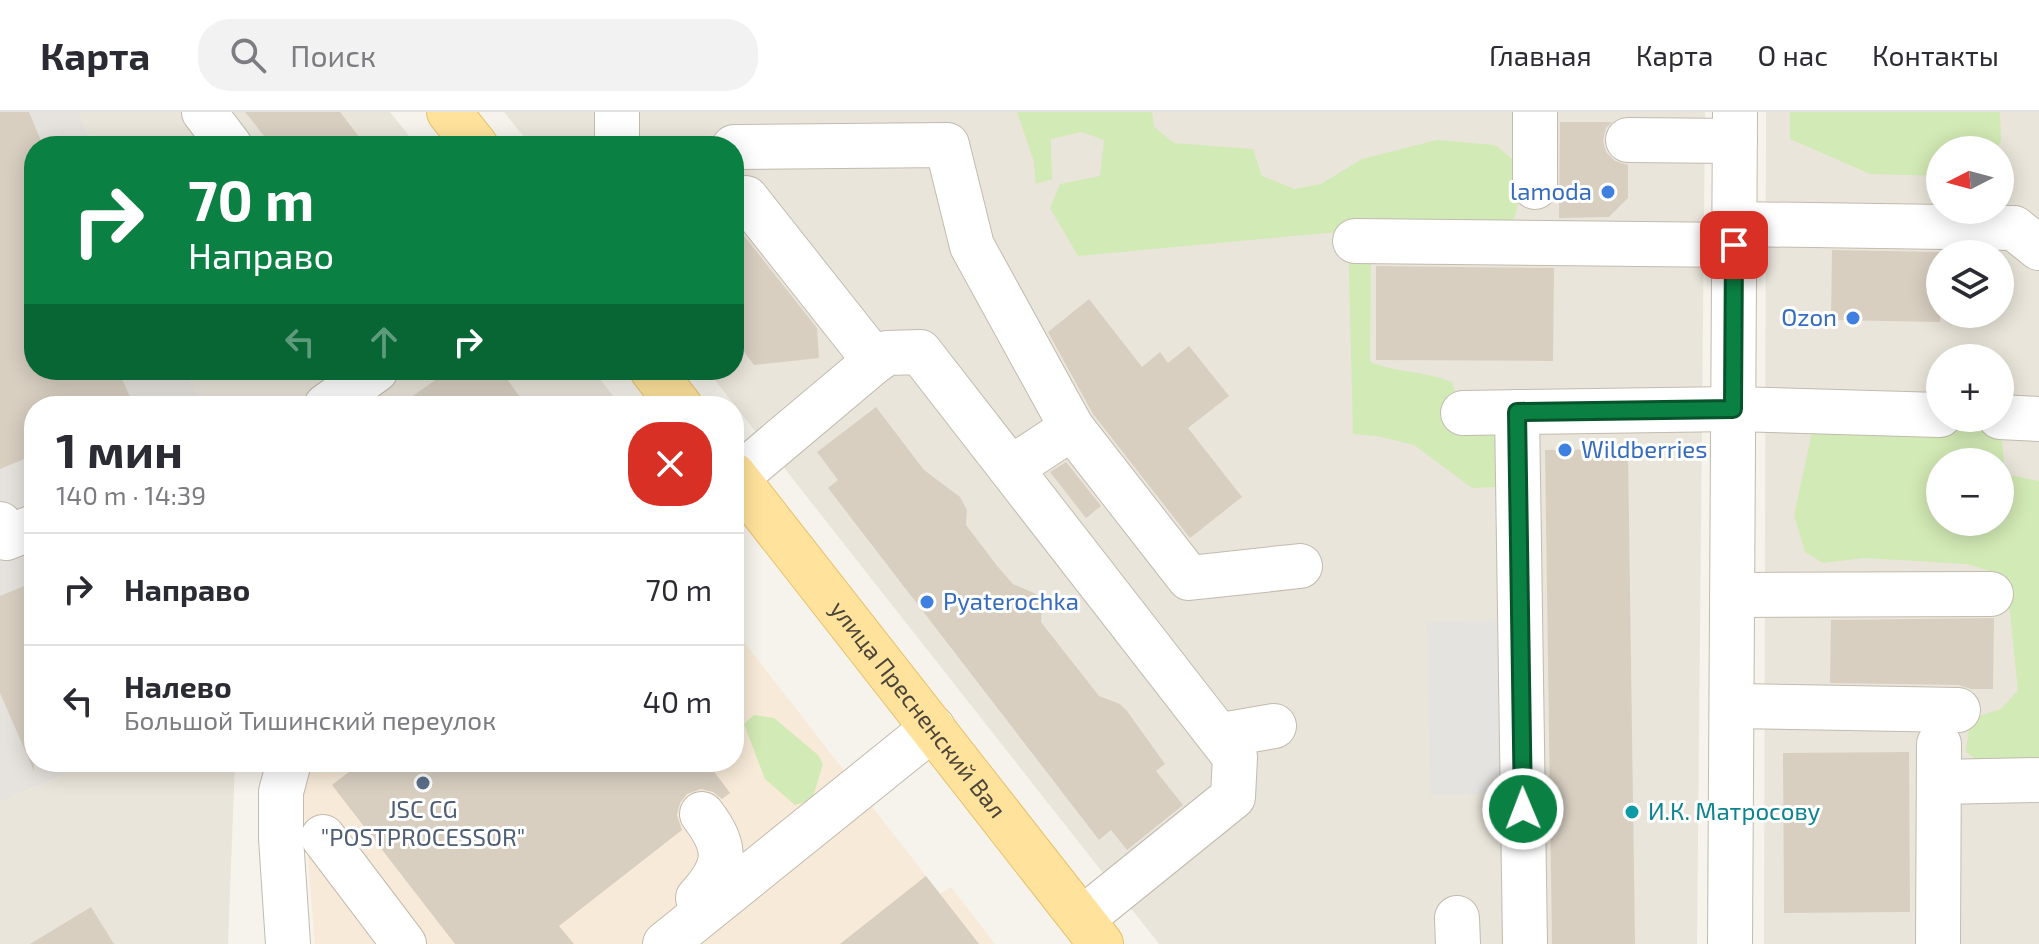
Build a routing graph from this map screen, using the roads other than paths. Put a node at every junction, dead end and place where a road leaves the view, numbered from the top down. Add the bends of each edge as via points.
1 (204, 112) edge
2 (449, 112) edge
3 (617, 112) edge
4 (1535, 112) edge
5 (1735, 126) edge
6 (1646, 131) edge
7 (222, 136) edge
8 (468, 136) edge
9 (617, 136) edge
10 (744, 147) edge
11 (1535, 187) dead end
12 (746, 198) dead end
13 (1735, 235) junction
14 (1355, 241) dead end
15 (2039, 248) edge
16 (875, 361) junction
17 (362, 380) edge
18 (660, 380) edge
19 (340, 396) edge
20 (672, 396) edge
21 (1733, 409) junction
22 (1517, 412) junction
23 (1463, 413) dead end
24 (1926, 415) edge
25 (2014, 418) edge
26 (2039, 419) edge
27 (1072, 428) junction
28 (1011, 468) junction
29 (744, 470) edge
30 (744, 488) edge
31 (0, 524) edge
32 (24, 531) edge
33 (1300, 566) dead end
34 (1991, 594) dead end
35 (1733, 595) junction
36 (1732, 706) junction
37 (1274, 726) dead end
38 (933, 728) junction
39 (1222, 739) junction
40 (1945, 745) junction
41 (286, 772) edge
42 (2039, 780) edge
43 (702, 814) dead end
44 (323, 837) dead end
45 (707, 910) junction
46 (1092, 931) edge
47 (288, 944) edge
48 (404, 944) edge
49 (665, 944) edge
50 (1525, 944) edge
51 (1730, 944) edge
52 (1938, 944) edge

1 - 7 street
2 - 8 main road
3 - 9 street
4 - 11 street
5 - 6 street
5 - 13 street
10 - 27 street via 947,145 972,246
12 - 16 street
13 - 14 street
13 - 15 street via 2014,228
13 - 21 street
16 - 28 street via 887,353 920,352
16 - 29 street
17 - 19 street
18 - 20 main road
21 - 22 street
21 - 24 street
21 - 35 street
22 - 23 street
22 - 50 street
25 - 26 street
27 - 28 street
27 - 33 street via 1189,578
28 - 39 street
30 - 38 main road, улица Пресненский Вал
31 - 32 street via 6,538
34 - 35 street
35 - 36 street
36 - 40 street
36 - 51 street
37 - 39 street
38 - 45 street
38 - 46 main road, улица Пресненский Вал
39 - 46 street via 1235,757 1233,797
40 - 42 street
40 - 52 street
41 - 47 street via 281,822
43 - 45 street via 721,850 718,876 698,898
44 - 48 street
45 - 49 street

